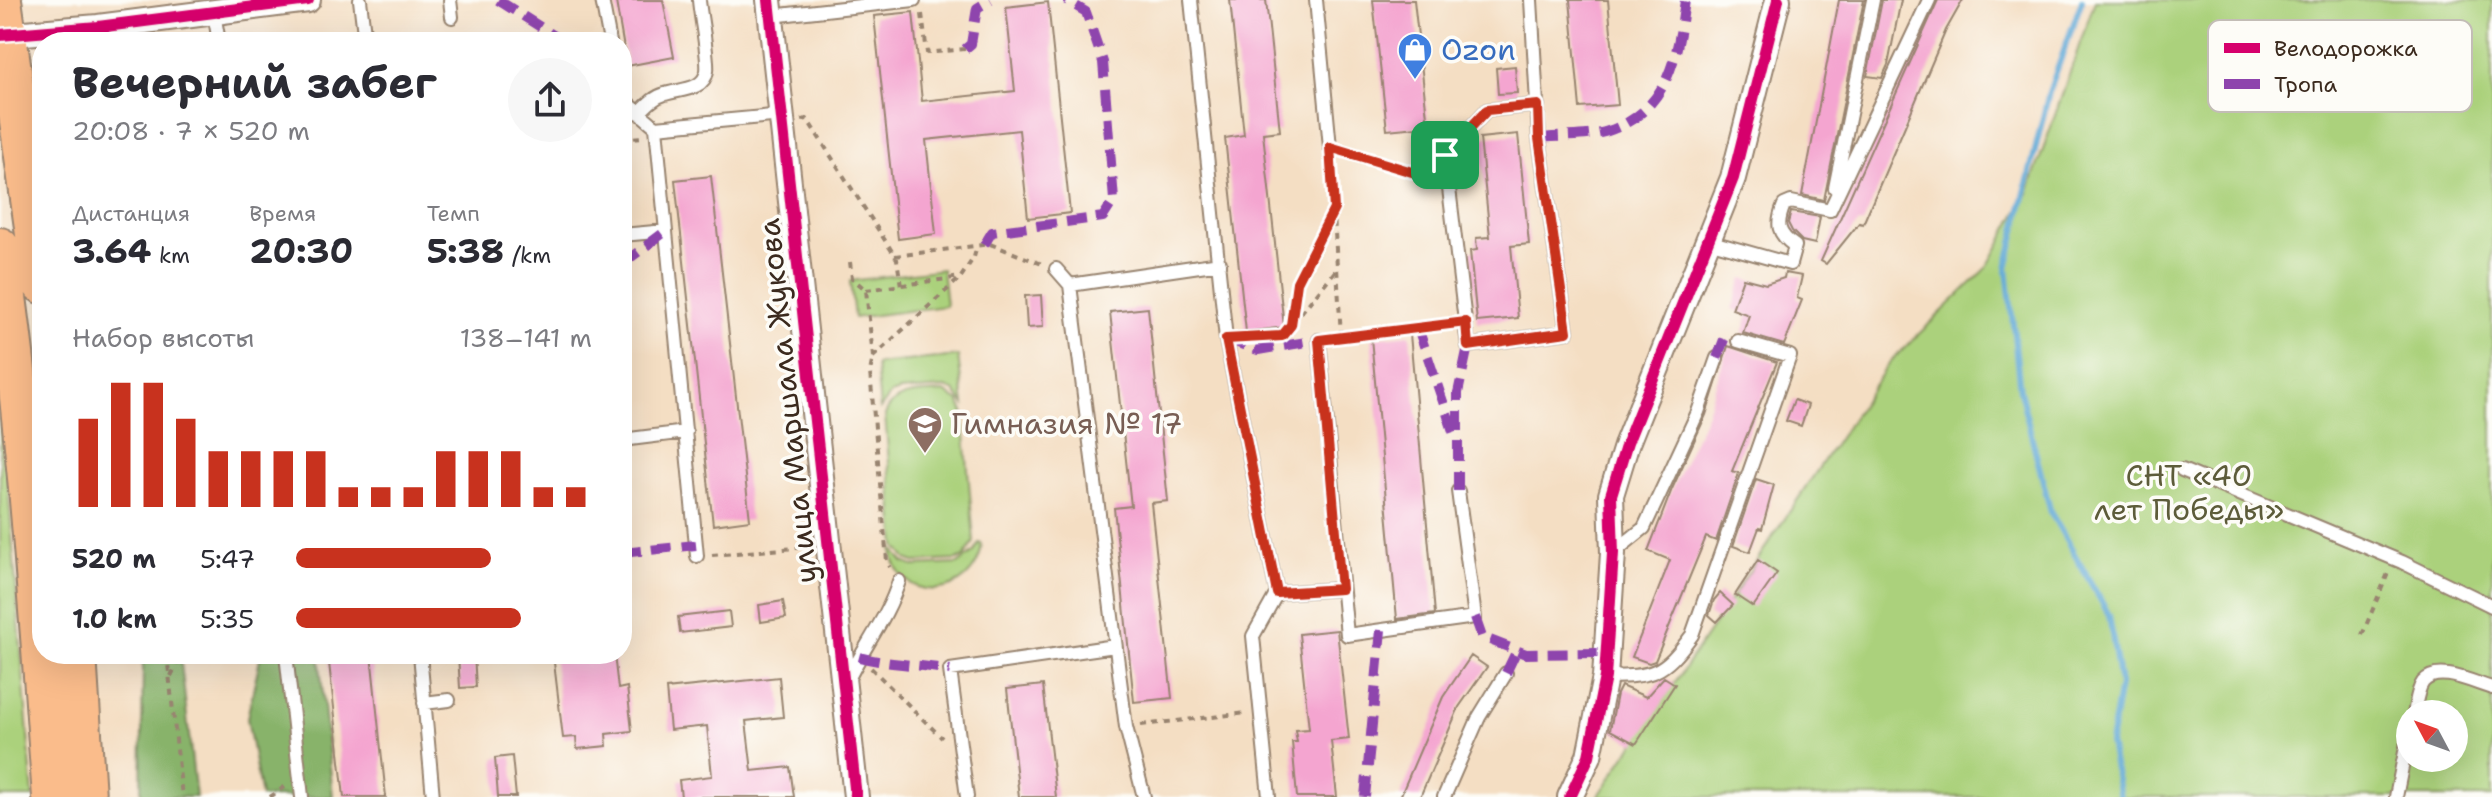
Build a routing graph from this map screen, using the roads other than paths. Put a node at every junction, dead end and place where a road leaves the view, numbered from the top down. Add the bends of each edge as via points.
1 (308, 0) edge
2 (360, 0) edge
3 (450, 0) edge
4 (602, 0) edge
5 (699, 0) edge
6 (914, 0) edge
7 (1191, 0) edge
8 (1316, 0) edge
9 (1531, 0) edge
10 (1778, 0) edge
11 (1873, 0) edge
12 (1929, 0) edge
13 (222, 8) edge
14 (770, 8) edge
15 (452, 17) dead end
16 (3, 23) edge
17 (220, 32) edge
18 (364, 32) edge
19 (608, 32) edge
20 (1538, 105) junction
21 (632, 107) edge
22 (639, 113) junction
23 (784, 118) junction
24 (656, 127) junction
25 (1330, 147) road end
26 (1830, 210) junction
27 (32, 217) edge
28 (666, 231) junction
29 (632, 234) edge
30 (1708, 241) junction
31 (0, 247) edge
32 (1220, 263) junction
33 (1056, 269) dead end
34 (1070, 285) junction
35 (1319, 340) road end
36 (7, 341) edge
37 (1738, 341) dead end
38 (1717, 358) dead end
39 (686, 432) junction
40 (632, 439) edge
41 (2182, 470) dead end
42 (1458, 491) dead end
43 (32, 533) edge
44 (1613, 553) junction
45 (697, 556) road end
46 (899, 581) road end
47 (1341, 589) junction
48 (1277, 593) junction
49 (2492, 606) edge
50 (1115, 646) junction
51 (42, 664) edge
52 (78, 664) edge
53 (287, 664) edge
54 (421, 664) edge
55 (1506, 673) dead end
56 (1605, 677) junction
57 (844, 687) junction
58 (2492, 688) edge
59 (449, 700) dead end
60 (2418, 700) edge
61 (424, 703) junction
62 (2401, 772) edge
63 (52, 797) edge
64 (86, 797) edge
65 (302, 797) edge
66 (433, 797) edge
67 (856, 797) edge
68 (967, 797) edge
69 (1144, 797) edge
70 (1269, 797) edge
71 (1444, 797) edge
72 (1570, 797) edge
73 (2396, 797) edge

1 - 13 street
2 - 18 lane
3 - 15 lane
4 - 19 lane
5 - 22 lane via 707,72 701,83 663,94
6 - 14 lane
7 - 32 lane
8 - 25 lane
9 - 20 lane
10 - 30 street via 1733,178
11 - 26 lane
12 - 26 lane
13 - 16 street
13 - 17 lane
14 - 23 street, улица Маршала Жукова
16 - 27 main road
20 - 20 lane via 1567,332 1468,346 1445,155 1487,110
21 - 22 lane
22 - 24 lane
23 - 24 lane
23 - 57 street, улица Маршала Жукова
24 - 28 lane
26 - 30 lane via 1784,205 1778,226 1795,246 1790,264
28 - 29 lane
28 - 39 lane
30 - 44 street via 1611,495
31 - 36 main road
32 - 34 lane
32 - 48 lane via 1226,339
33 - 34 lane
34 - 50 lane
35 - 47 lane
36 - 43 main road
37 - 56 lane via 1790,356 1692,635 1653,675
38 - 44 lane via 1644,528
39 - 40 lane
39 - 45 lane
41 - 49 lane
42 - 47 lane via 1475,617 1347,635
44 - 56 street
46 - 57 lane via 893,603
47 - 48 lane
48 - 70 lane via 1253,636
50 - 68 lane via 950,670
50 - 69 lane via 1126,727
51 - 63 main road
52 - 64 main road
53 - 65 lane
54 - 61 lane
55 - 71 lane via 1479,717
56 - 72 street via 1589,756
57 - 67 street, улица Маршала Жукова
58 - 60 lane via 2432,675 2422,684
59 - 61 lane
61 - 66 lane
62 - 73 lane

